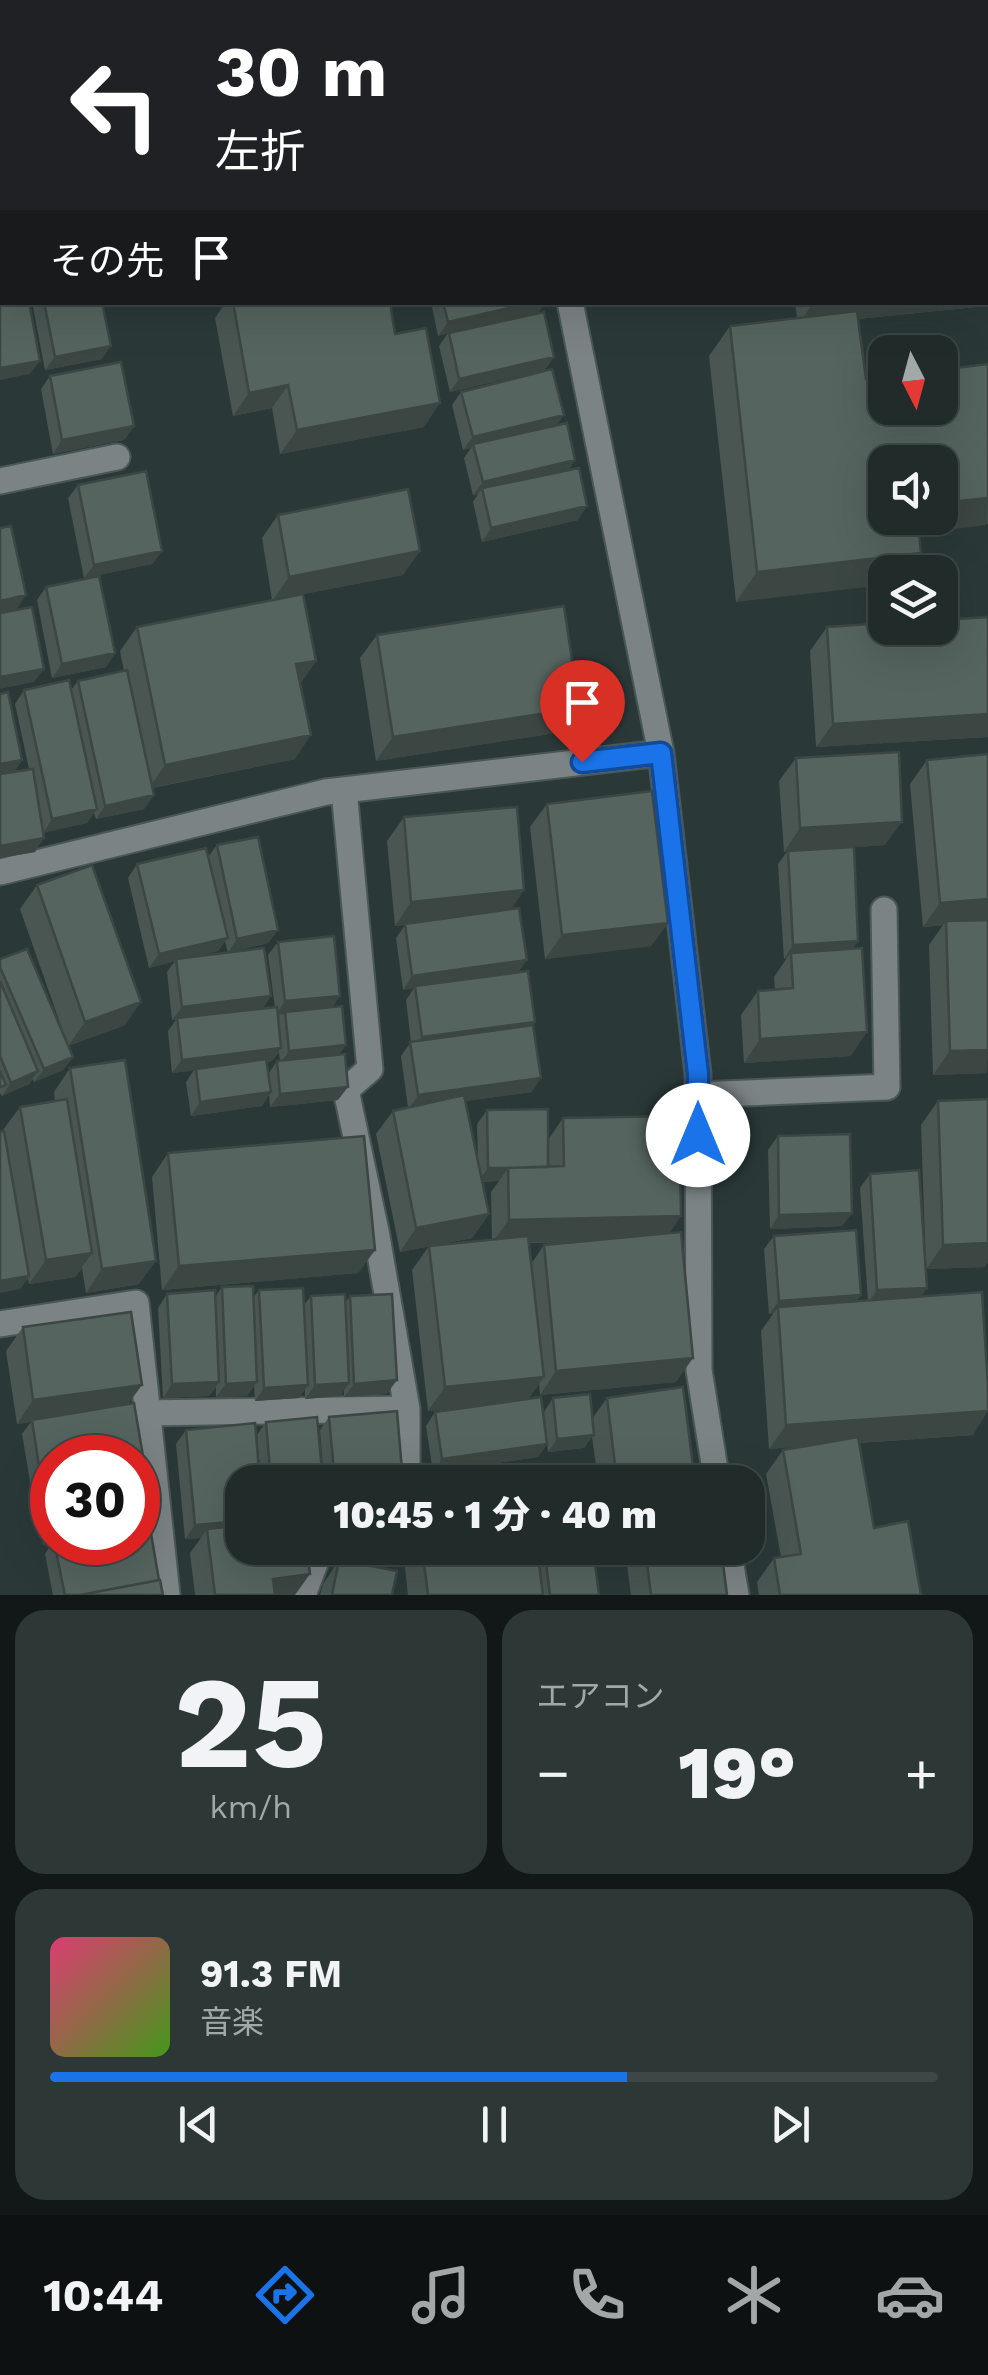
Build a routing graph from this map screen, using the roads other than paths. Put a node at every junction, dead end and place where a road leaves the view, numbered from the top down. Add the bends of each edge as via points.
1 (571, 305) edge
2 (117, 458) dead end
3 (0, 482) edge
4 (661, 753) junction
5 (344, 790) junction
6 (0, 872) edge
7 (884, 910) dead end
8 (698, 1095) junction
9 (0, 1324) edge
10 (408, 1409) junction
11 (145, 1413) junction
12 (409, 1465) edge
13 (714, 1465) edge
14 (314, 1565) edge
15 (731, 1565) edge
16 (166, 1595) edge
17 (303, 1595) edge
18 (736, 1595) edge

1 - 4 street
2 - 3 street
4 - 5 street
4 - 8 street
5 - 6 street
5 - 10 street via 370,1069 346,1090
7 - 8 street via 886,1088
8 - 13 street via 699,1370
9 - 11 street via 136,1303
10 - 11 street
10 - 12 street
11 - 16 street
14 - 17 street
15 - 18 street

